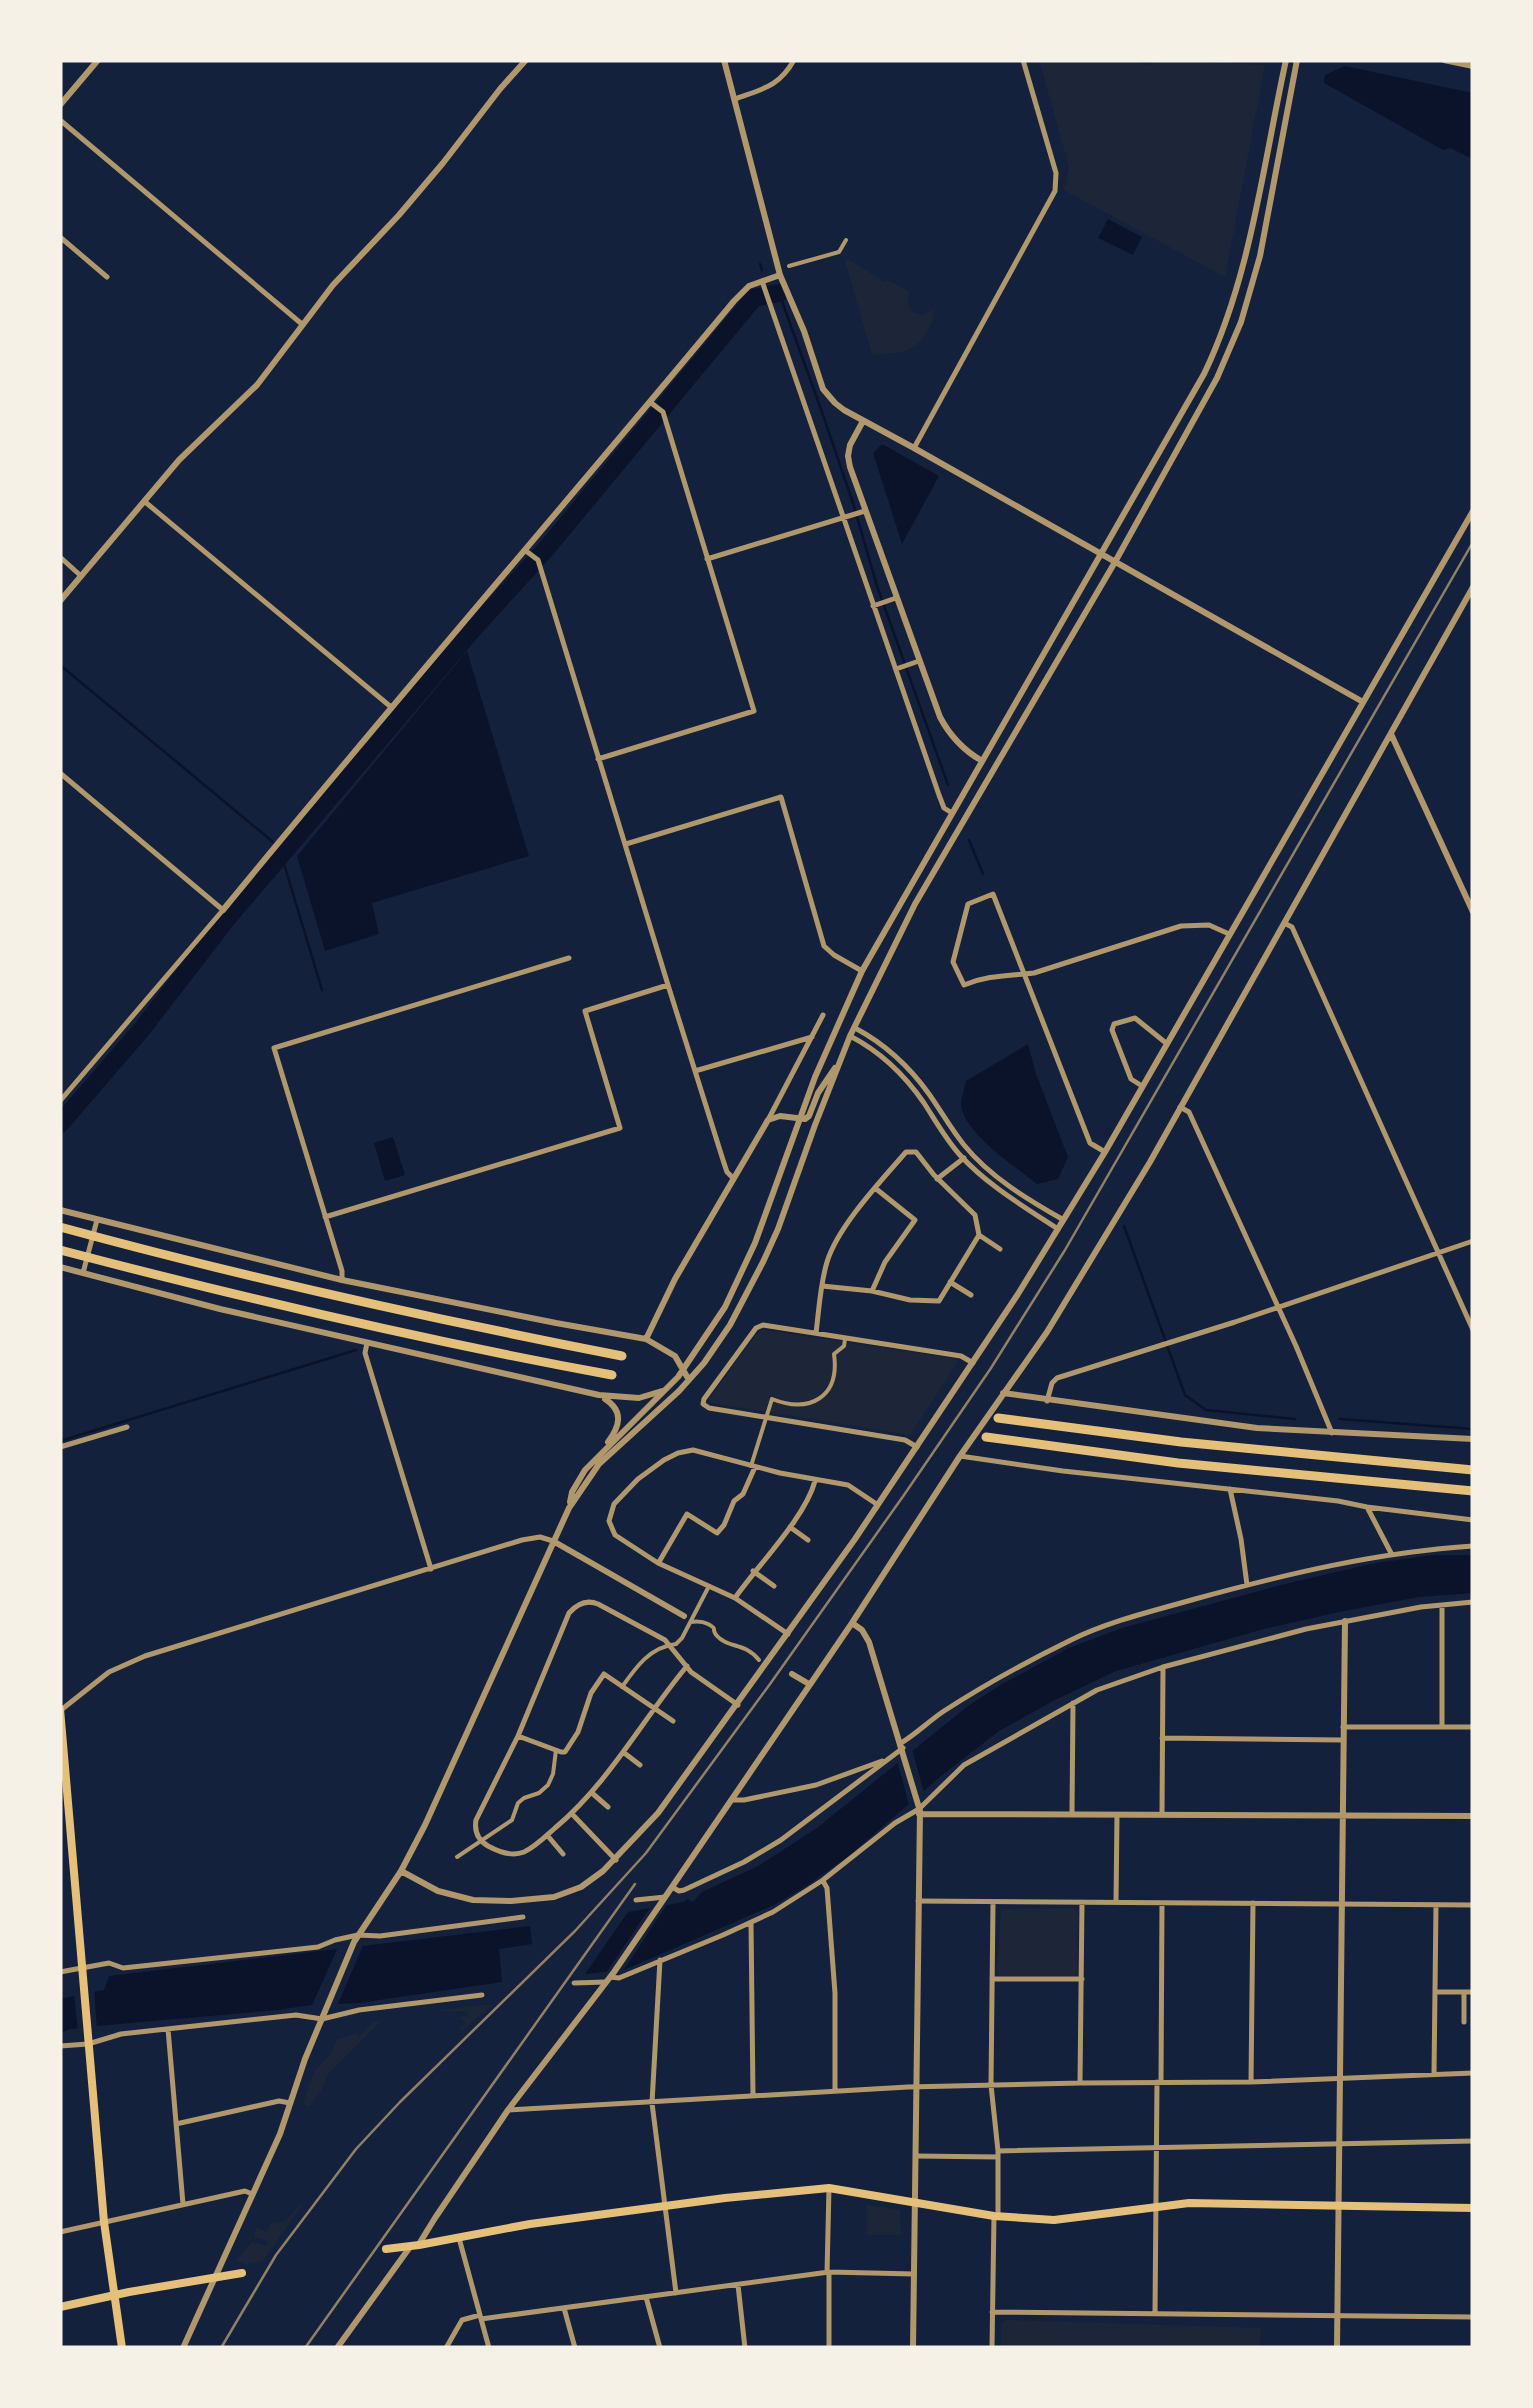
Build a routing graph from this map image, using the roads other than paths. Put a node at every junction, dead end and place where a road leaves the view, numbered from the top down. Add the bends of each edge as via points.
1 (98, 60) edge
2 (526, 60) edge
3 (724, 60) edge
4 (794, 60) edge
5 (1023, 60) edge
6 (1286, 60) edge
7 (1297, 60) edge
8 (1444, 60) edge
9 (1473, 66) edge
10 (734, 99) junction
11 (60, 105) edge
12 (60, 120) edge
13 (60, 237) edge
14 (846, 240) dead end
15 (789, 266) dead end
16 (780, 274) junction
17 (107, 277) dead end
18 (762, 280) junction
19 (303, 325) junction
20 (652, 403) junction
21 (863, 421) junction
22 (914, 448) junction
23 (144, 501) junction
24 (1473, 511) edge
25 (862, 512) junction
26 (844, 518) junction
27 (1102, 554) junction
28 (532, 555) junction
29 (60, 557) edge
30 (707, 559) junction
31 (1116, 562) junction
32 (81, 576) junction
33 (1473, 587) edge
34 (892, 599) junction
35 (60, 600) edge
36 (873, 606) junction
37 (915, 663) junction
38 (896, 668) junction
39 (1363, 702) junction
40 (391, 707) junction
41 (1390, 732) junction
42 (598, 759) junction
43 (982, 761) junction
44 (60, 772) edge
45 (952, 814) junction
46 (625, 844) junction
47 (223, 910) junction
48 (1473, 912) edge
49 (1284, 923) junction
50 (1229, 934) junction
51 (569, 958) dead end
52 (862, 971) junction
53 (1026, 974) junction
54 (668, 986) junction
55 (823, 1015) dead end
56 (854, 1028) junction
57 (812, 1036) junction
58 (850, 1036) junction
59 (1166, 1043) junction
60 (840, 1062) junction
61 (695, 1072) junction
62 (1142, 1086) junction
63 (60, 1101) edge
64 (1180, 1107) junction
65 (799, 1119) junction
66 (768, 1120) junction
67 (1105, 1152) junction
68 (964, 1158) junction
69 (734, 1178) junction
70 (936, 1179) junction
71 (875, 1188) junction
72 (60, 1210) edge
73 (326, 1217) junction
74 (97, 1220) junction
75 (1063, 1220) junction
76 (60, 1227) edge
77 (1058, 1229) junction
78 (980, 1235) junction
79 (1473, 1241) edge
80 (60, 1250) edge
81 (1000, 1250) dead end
82 (1439, 1253) junction
83 (60, 1267) edge
84 (83, 1274) junction
85 (342, 1280) junction
86 (950, 1282) junction
87 (822, 1286) junction
88 (872, 1292) junction
89 (970, 1294) dead end
90 (1278, 1307) junction
91 (1473, 1330) edge
92 (816, 1333) junction
93 (845, 1338) junction
94 (646, 1339) junction
95 (367, 1344) junction
96 (622, 1356) dead end
97 (973, 1362) junction
98 (684, 1368) junction
99 (612, 1375) dead end
100 (688, 1380) junction
101 (666, 1390) junction
102 (1002, 1393) junction
103 (599, 1396) junction
104 (1048, 1401) junction
105 (767, 1417) junction
106 (998, 1418) dead end
107 (127, 1427) dead end
108 (1332, 1432) junction
109 (986, 1438) dead end
110 (1473, 1439) edge
111 (917, 1447) junction
112 (60, 1448) edge
113 (600, 1453) junction
114 (960, 1456) junction
115 (753, 1467) junction
116 (1473, 1470) edge
117 (815, 1480) junction
118 (1230, 1488) junction
119 (1473, 1490) edge
120 (878, 1504) junction
121 (1367, 1507) junction
122 (569, 1508) junction
123 (1473, 1520) edge
124 (790, 1527) junction
125 (808, 1540) dead end
126 (553, 1541) junction
127 (1473, 1546) edge
128 (1392, 1554) junction
129 (658, 1563) junction
130 (431, 1570) junction
131 (753, 1571) junction
132 (1247, 1585) junction
133 (708, 1586) junction
134 (774, 1586) dead end
135 (735, 1598) junction
136 (1473, 1602) edge
137 (1442, 1604) junction
138 (684, 1616) dead end
139 (1345, 1620) junction
140 (692, 1622) junction
141 (852, 1623) junction
142 (788, 1634) junction
143 (670, 1644) junction
144 (759, 1660) dead end
145 (686, 1666) junction
146 (1162, 1667) junction
147 (792, 1674) dead end
148 (809, 1684) junction
149 (622, 1687) junction
150 (1073, 1703) junction
151 (738, 1705) junction
152 (654, 1709) junction
153 (60, 1710) edge
154 (673, 1721) dead end
155 (1343, 1727) junction
156 (1442, 1727) junction
157 (1473, 1728) edge
158 (518, 1736) junction
159 (1162, 1738) junction
160 (1342, 1740) junction
161 (902, 1747) junction
162 (556, 1750) junction
163 (623, 1752) junction
164 (884, 1760) junction
165 (640, 1765) dead end
166 (592, 1792) junction
167 (731, 1800) junction
168 (608, 1807) dead end
169 (919, 1808) junction
170 (1072, 1813) junction
171 (572, 1814) junction
172 (1118, 1814) junction
173 (1162, 1814) junction
174 (1343, 1815) junction
175 (1473, 1816) edge
176 (547, 1835) junction
177 (481, 1842) junction
178 (563, 1854) dead end
179 (457, 1858) dead end
180 (616, 1860) junction
181 (401, 1871) junction
182 (823, 1880) junction
183 (672, 1887) junction
184 (665, 1897) junction
185 (636, 1900) dead end
186 (918, 1901) junction
187 (994, 1902) junction
188 (1082, 1902) junction
189 (1116, 1902) junction
190 (1162, 1903) junction
191 (1253, 1903) junction
192 (1342, 1904) junction
193 (1436, 1904) junction
194 (1473, 1905) edge
195 (523, 1917) dead end
196 (751, 1922) junction
197 (356, 1939) junction
198 (660, 1960) junction
199 (82, 1967) junction
200 (60, 1972) edge
201 (610, 1977) junction
202 (992, 1979) junction
203 (1082, 1980) junction
204 (574, 1983) dead end
205 (1435, 1992) junction
206 (1464, 1992) junction
207 (1473, 1992) edge
208 (482, 1995) dead end
209 (322, 2019) junction
210 (1464, 2022) dead end
211 (168, 2029) junction
212 (88, 2040) junction
213 (60, 2046) edge
214 (1473, 2073) edge
215 (1434, 2075) junction
216 (1340, 2078) junction
217 (1159, 2082) junction
218 (1252, 2082) junction
219 (1080, 2083) junction
220 (992, 2085) junction
221 (916, 2087) junction
222 (835, 2092) junction
223 (754, 2096) junction
224 (652, 2102) junction
225 (290, 2103) junction
226 (508, 2110) junction
227 (176, 2124) junction
228 (1473, 2141) edge
229 (1338, 2144) junction
230 (1156, 2147) junction
231 (998, 2154) junction
232 (916, 2156) junction
233 (828, 2188) junction
234 (252, 2194) junction
235 (915, 2202) junction
236 (183, 2204) junction
237 (666, 2206) junction
238 (1338, 2206) junction
239 (1155, 2207) junction
240 (1473, 2208) edge
241 (996, 2216) junction
242 (104, 2222) junction
243 (60, 2232) edge
244 (459, 2238) junction
245 (414, 2246) junction
246 (386, 2249) dead end
247 (242, 2273) dead end
248 (828, 2273) junction
249 (914, 2274) junction
250 (216, 2277) junction
251 (738, 2285) junction
252 (676, 2293) junction
253 (112, 2296) junction
254 (646, 2297) junction
255 (60, 2307) edge
256 (564, 2308) junction
257 (992, 2312) junction
258 (1155, 2313) junction
259 (1337, 2315) junction
260 (480, 2317) junction
261 (1473, 2317) edge
262 (122, 2348) edge
263 (184, 2348) edge
264 (337, 2348) edge
265 (446, 2348) edge
266 (489, 2348) edge
267 (574, 2348) edge
268 (660, 2348) edge
269 (746, 2348) edge
270 (828, 2348) edge
271 (913, 2348) edge
272 (992, 2348) edge
273 (1337, 2348) edge

1 - 11 street
2 - 19 street
3 - 10 street
4 - 10 street via 773,86
5 - 22 street via 1056,172 1055,190
6 - 27 street via 1239,283 1222,333
7 - 31 street via 1241,322
8 - 9 street
10 - 16 street
12 - 19 street
13 - 17 street
14 - 15 street via 839,252
16 - 18 street
16 - 21 street via 824,390
18 - 20 street via 734,302
18 - 26 street
19 - 23 street via 257,385
20 - 28 street
20 - 30 street via 662,412
21 - 22 street
21 - 25 street via 848,456
22 - 27 street
23 - 32 street
23 - 40 street
24 - 39 street
25 - 26 street
25 - 34 street
26 - 30 street
26 - 36 street
27 - 31 street
27 - 43 street
28 - 40 street
28 - 42 street
29 - 32 street
30 - 42 street via 754,711
31 - 39 street
31 - 56 street via 915,904
32 - 35 street
33 - 41 street
34 - 36 street
34 - 37 street
36 - 38 street
37 - 38 street
37 - 43 street via 948,732
38 - 45 street via 938,795
39 - 50 street
40 - 47 street
41 - 48 street
41 - 49 street
42 - 46 street
43 - 45 street
44 - 47 street
45 - 52 street
46 - 52 street via 780,797 824,946
46 - 54 street
47 - 63 street
49 - 64 street
49 - 82 street via 1292,927
50 - 53 street via 1209,925 1181,926
50 - 59 street
51 - 73 street via 274,1048
52 - 65 street
53 - 53 street via 993,894 968,904 954,962 964,985 986,976
53 - 67 street via 1090,1143
54 - 61 street
54 - 73 street via 585,1011 620,1128
55 - 57 street
56 - 58 street
56 - 75 street via 905,1064 986,1168
57 - 61 street
57 - 66 street
58 - 60 street
58 - 68 street via 897,1070
59 - 62 street
59 - 62 street via 1135,1018 1114,1024 1131,1079
60 - 65 street via 809,1116
60 - 100 street via 763,1262 730,1325
61 - 69 street
62 - 67 street
64 - 90 street via 1189,1112
64 - 102 street via 1048,1332
65 - 66 street
65 - 98 street via 742,1274
66 - 69 street
67 - 75 street
68 - 70 street
68 - 77 street
69 - 94 street
70 - 71 street via 916,1152 906,1152
70 - 78 street via 975,1215
71 - 87 street via 837,1239
71 - 88 street via 915,1220
72 - 74 street
73 - 85 street
74 - 84 street
74 - 85 street
75 - 77 street
76 - 96 highway via 413,1314
77 - 97 street
78 - 81 street
78 - 86 street
79 - 82 street
80 - 99 highway via 429,1339
82 - 90 street
82 - 91 street
83 - 84 street
84 - 95 street
85 - 94 street
86 - 88 street via 939,1300
86 - 89 street
87 - 88 street
87 - 92 street
90 - 104 street via 1058,1378
90 - 108 street
92 - 93 street
92 - 105 street via 756,1328 704,1399 708,1408
93 - 97 street
93 - 105 street via 834,1354 836,1376 826,1394 802,1405 772,1399
94 - 98 street
95 - 103 street
95 - 130 street
97 - 111 street
98 - 100 street
98 - 101 street
100 - 101 street
100 - 122 street via 599,1464
101 - 103 street via 639,1398
101 - 113 street
102 - 104 street
102 - 114 street
103 - 113 street via 619,1418
104 - 108 street
105 - 111 street
105 - 115 street
106 - 116 highway
107 - 112 street
108 - 110 street
109 - 119 highway
111 - 120 street
113 - 122 street via 572,1492
114 - 118 street
114 - 141 street
115 - 117 street
115 - 129 street via 717,1533 688,1514
115 - 129 street via 686,1451 644,1474 616,1501 609,1521 615,1535
117 - 120 street via 848,1485
117 - 124 street
118 - 121 street
118 - 132 street
120 - 142 street
121 - 123 street
121 - 128 street
122 - 126 street
124 - 125 street
124 - 131 street
126 - 130 street via 522,1540
126 - 138 street
126 - 181 street
127 - 128 street
128 - 132 street
129 - 133 street
130 - 153 street via 123,1664
131 - 134 street
131 - 135 street
132 - 161 street via 1074,1639 978,1690
133 - 135 street
133 - 140 street
135 - 142 street
136 - 137 street
137 - 139 street
137 - 156 street
139 - 146 street
139 - 155 street
140 - 143 street
140 - 144 street via 706,1623
141 - 148 street
141 - 161 street via 870,1642
142 - 151 street
143 - 145 street
143 - 149 street via 639,1663
143 - 158 street via 598,1604 574,1607
145 - 151 street
145 - 152 street
146 - 150 street
146 - 159 street
147 - 148 street
148 - 167 street
149 - 152 street
149 - 162 street via 604,1674 569,1749
150 - 169 street via 964,1765
150 - 170 street
151 - 180 street
152 - 154 street
152 - 163 street
153 - 199 main road
155 - 156 street
155 - 160 street
156 - 157 street
158 - 162 street
158 - 177 street via 476,1820
159 - 160 street
159 - 173 street
160 - 174 street
161 - 164 street
161 - 169 street
162 - 177 street via 548,1784 524,1798 512,1820
163 - 165 street
163 - 166 street
164 - 167 street via 816,1785
164 - 183 street via 781,1840 684,1890
166 - 168 street
166 - 171 street
167 - 183 street
169 - 170 street
169 - 182 street
169 - 186 street
170 - 172 street
171 - 176 street
171 - 180 street
172 - 173 street
172 - 189 street
173 - 174 street
174 - 175 street
174 - 192 street
176 - 177 street via 513,1855
176 - 178 street
177 - 179 street
180 - 181 street via 568,1892 511,1901 449,1895
181 - 197 street
182 - 196 street
182 - 222 street via 834,1976
183 - 184 street
184 - 185 street
184 - 201 street
186 - 187 street
186 - 221 street
187 - 188 street
187 - 202 street
188 - 189 street
188 - 203 street
189 - 190 street
190 - 191 street
190 - 217 street
191 - 192 street
191 - 218 street
192 - 193 street
192 - 216 street
193 - 194 street
193 - 205 street
195 - 197 street
196 - 198 street
196 - 223 street
197 - 199 street via 123,1968
197 - 209 street
198 - 201 street
198 - 224 street
199 - 200 street
199 - 212 main road
201 - 204 street
201 - 226 street
202 - 203 street
202 - 220 street
203 - 219 street
205 - 206 street
205 - 215 street
206 - 207 street
206 - 210 street
208 - 209 street
209 - 211 street via 296,2015
209 - 225 street
211 - 212 street
211 - 227 street
212 - 213 street
212 - 242 main road
214 - 215 street
215 - 216 street
216 - 218 street
216 - 229 street
217 - 218 street
217 - 219 street
217 - 230 street
219 - 220 street
220 - 221 street
220 - 231 street
221 - 222 street
221 - 232 street
222 - 223 street
223 - 224 street
224 - 226 street
224 - 237 street
225 - 227 street
225 - 234 street
226 - 245 street
227 - 236 street
228 - 229 street
229 - 230 street
229 - 238 street
230 - 231 street
230 - 239 street
231 - 232 street
231 - 241 street
232 - 235 street
233 - 235 main road
233 - 237 main road
233 - 248 street
234 - 236 street
234 - 250 street
235 - 241 main road
235 - 249 street
236 - 242 street
237 - 244 main road
237 - 252 street
238 - 239 main road
238 - 240 main road
238 - 259 street
239 - 241 main road via 1054,2220
239 - 258 street
241 - 257 street
242 - 243 street
242 - 253 main road
244 - 245 main road
244 - 260 street
245 - 246 main road
245 - 264 street
247 - 250 main road
248 - 249 street
248 - 251 street
248 - 270 street
249 - 271 street
250 - 253 main road
250 - 263 street
251 - 252 street
251 - 269 street
252 - 254 street
253 - 255 main road
253 - 262 main road
254 - 256 street
254 - 268 street
256 - 260 street
256 - 267 street
257 - 258 street
257 - 272 street
258 - 259 street
259 - 261 street
259 - 273 street
260 - 265 street via 462,2320
260 - 266 street

